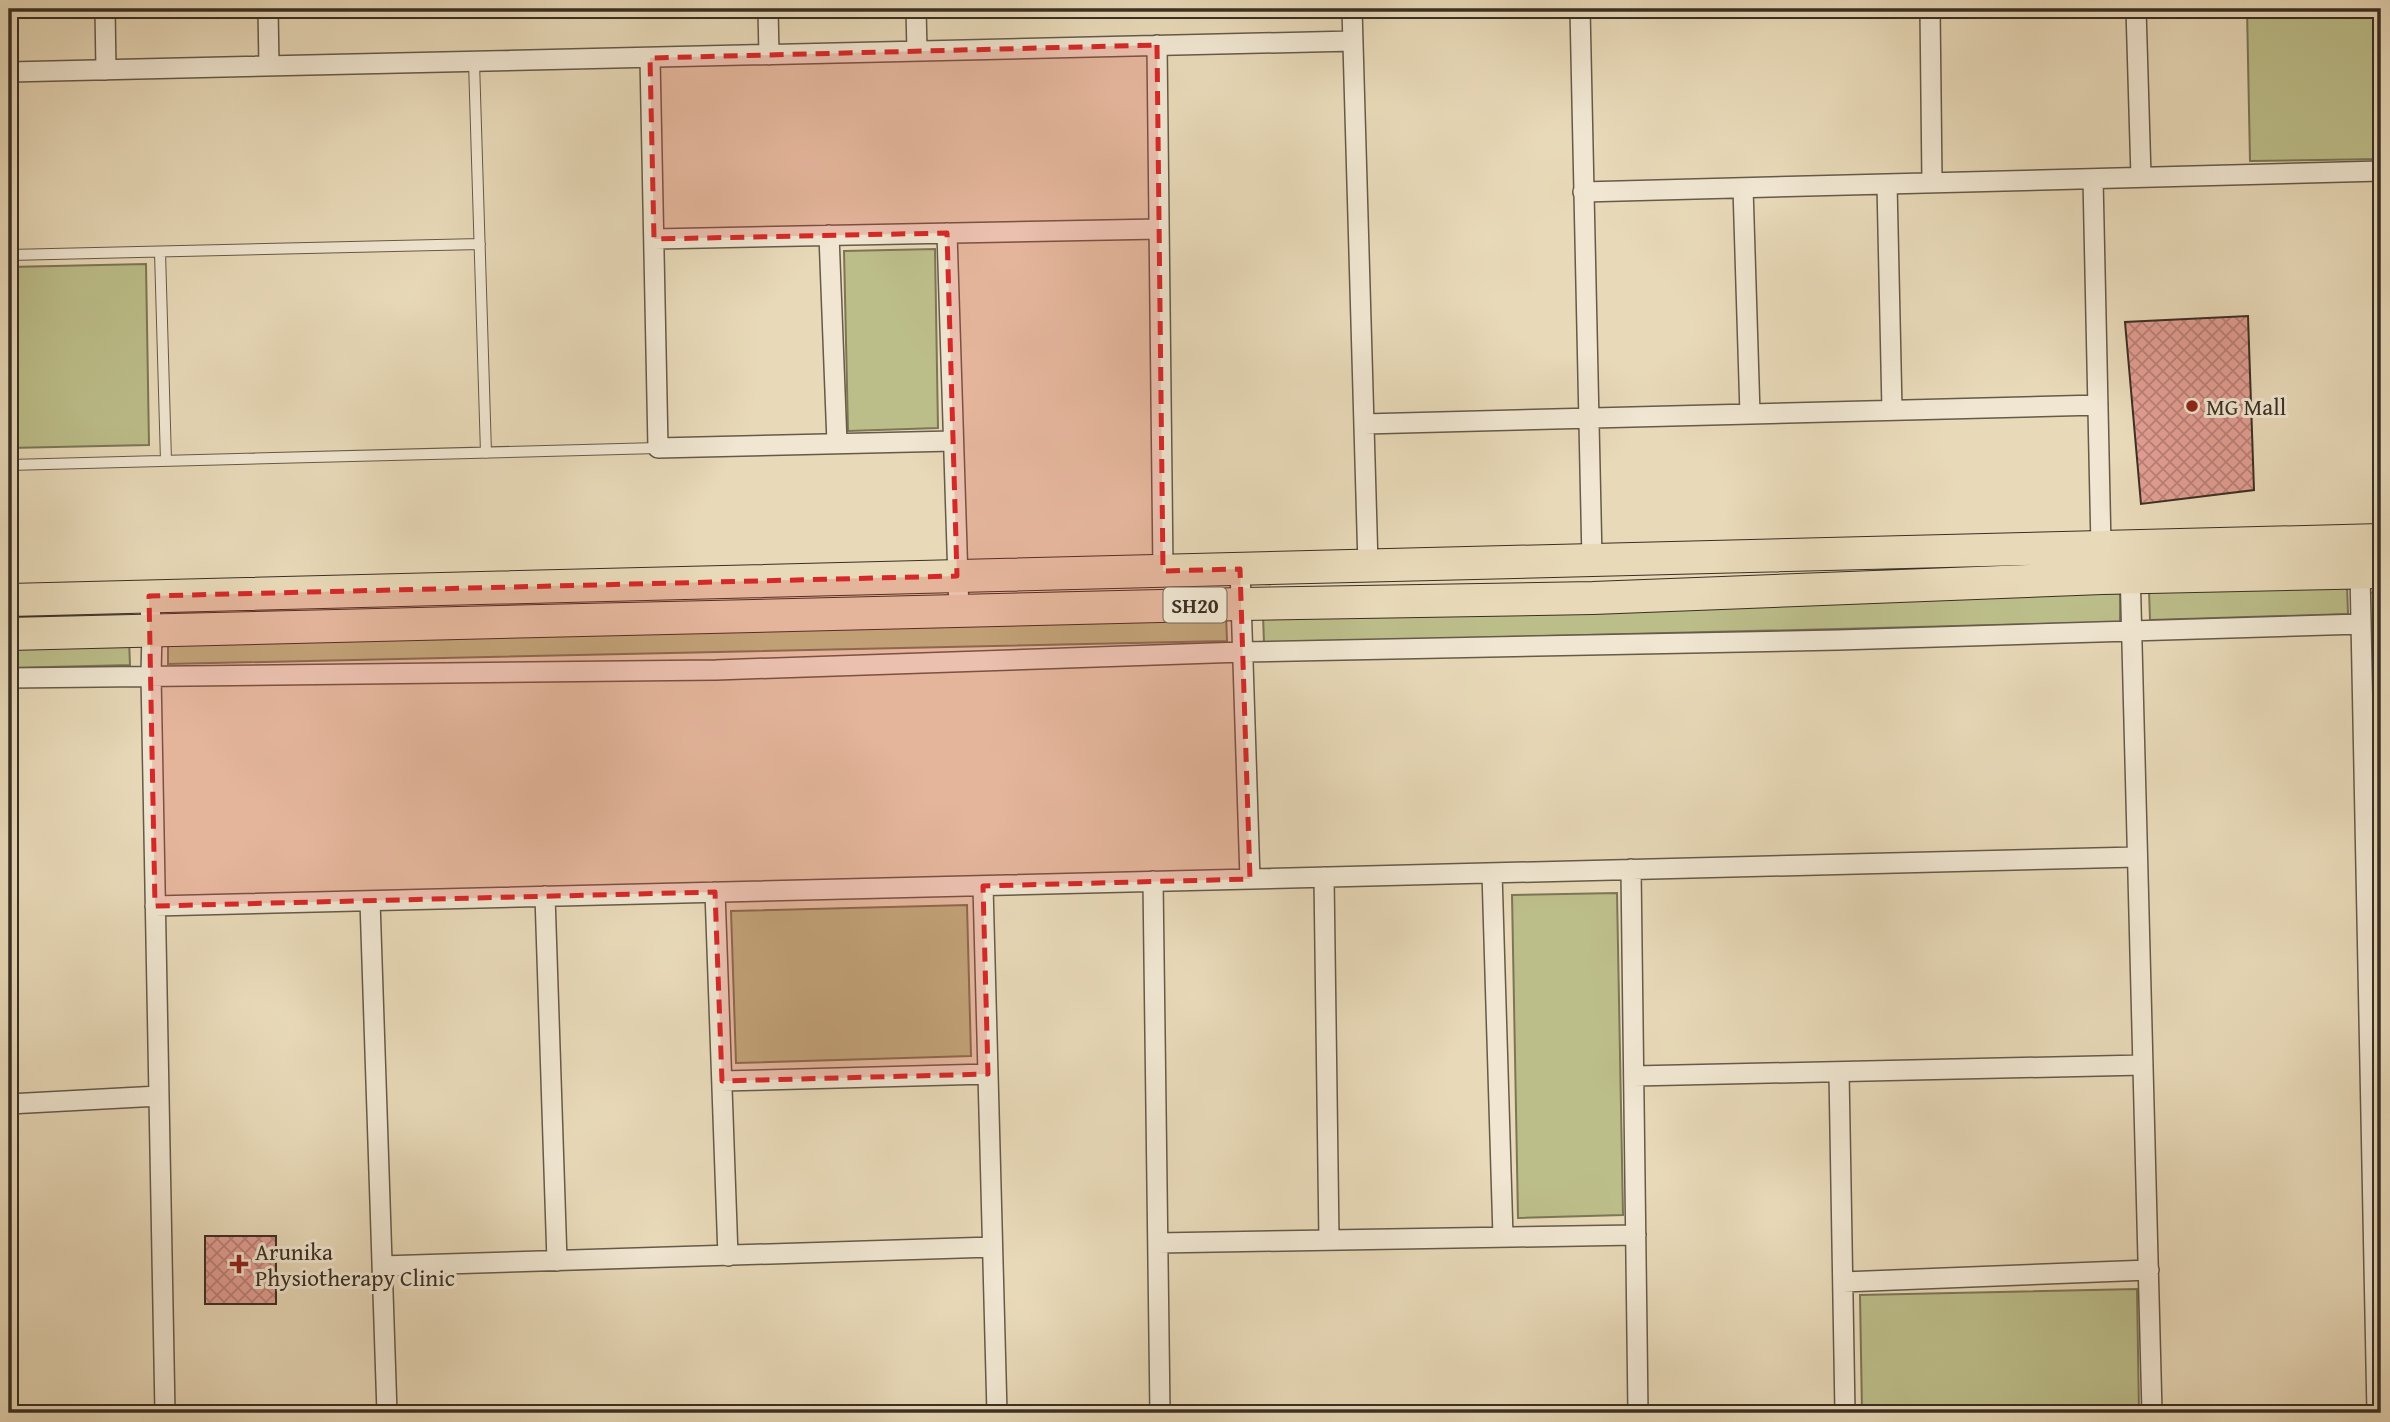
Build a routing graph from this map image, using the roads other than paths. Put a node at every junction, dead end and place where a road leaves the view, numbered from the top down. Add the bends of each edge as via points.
1 (105, 9) edge
2 (268, 9) edge
3 (768, 9) edge
4 (916, 9) edge
5 (1352, 9) edge
6 (1580, 9) edge
7 (1930, 9) edge
8 (2136, 9) edge
9 (1353, 41) junction
10 (1157, 46) junction
11 (917, 51) junction
12 (769, 55) junction
13 (650, 58) junction
14 (474, 62) junction
15 (269, 66) junction
16 (106, 70) junction
17 (9, 72) edge
18 (2381, 172) edge
19 (2141, 177) junction
20 (2093, 179) junction
21 (1931, 183) junction
22 (1887, 184) junction
23 (1743, 188) junction
24 (1583, 192) junction
25 (1159, 229) junction
26 (947, 233) junction
27 (829, 235) junction
28 (654, 239) junction
29 (480, 244) junction
30 (160, 252) junction
31 (9, 256) edge
32 (2098, 405) junction
33 (1892, 410) junction
34 (1750, 414) junction
35 (1589, 418) junction
36 (1364, 424) junction
37 (953, 440) junction
38 (837, 443) junction
39 (659, 448) junction
40 (486, 453) junction
41 (166, 461) junction
42 (9, 465) edge
43 (2381, 540) edge
44 (2115, 547) junction
45 (1592, 560) junction
46 (1368, 565) junction
47 (1240, 569) junction
48 (1163, 571) junction
49 (2371, 572) edge
50 (957, 576) junction
51 (2130, 577) junction
52 (149, 596) junction
53 (9, 600) edge
54 (1242, 604) junction
55 (959, 612) junction
56 (2361, 624) junction
57 (152, 631) junction
58 (2132, 631) junction
59 (9, 634) edge
60 (1242, 652) junction
61 (151, 675) junction
62 (9, 678) edge
63 (2137, 857) junction
64 (1631, 869) junction
65 (1492, 873) junction
66 (1324, 877) junction
67 (1250, 879) junction
68 (1153, 881) junction
69 (983, 886) junction
70 (715, 892) junction
71 (545, 896) junction
72 (370, 901) junction
73 (155, 906) junction
74 (2143, 1065) junction
75 (1839, 1072) junction
76 (988, 1074) junction
77 (1634, 1076) junction
78 (722, 1081) junction
79 (159, 1096) junction
80 (9, 1104) edge
81 (1636, 1235) junction
82 (1503, 1237) junction
83 (1329, 1240) junction
84 (1158, 1243) junction
85 (992, 1248) junction
86 (728, 1256) junction
87 (557, 1261) junction
88 (382, 1266) junction
89 (2149, 1270) junction
90 (1843, 1282) junction
91 (165, 1413) edge
92 (387, 1413) edge
93 (996, 1413) edge
94 (1160, 1413) edge
95 (1638, 1413) edge
96 (1845, 1413) edge
97 (2152, 1413) edge
98 (2377, 1413) edge

1 - 16 street
2 - 15 street
3 - 12 street
4 - 11 street
5 - 9 street
6 - 24 street
7 - 21 street
8 - 19 street
9 - 10 street
9 - 36 street
10 - 11 street
10 - 25 street
11 - 12 street
12 - 13 street
13 - 14 street
13 - 28 street
14 - 15 street
14 - 29 lane
15 - 16 street
16 - 17 street
18 - 19 street
19 - 20 street
20 - 21 street
20 - 32 street
21 - 22 street
22 - 23 street
22 - 33 street
23 - 24 street
23 - 34 street
24 - 35 street
25 - 26 street
25 - 48 street
26 - 27 street
26 - 37 street
27 - 28 street
27 - 38 street
28 - 39 street
29 - 30 lane
29 - 40 lane
30 - 31 lane
30 - 41 lane
32 - 33 street
32 - 44 street
33 - 34 street
34 - 35 street
35 - 36 street
35 - 45 street
36 - 46 street
37 - 38 street
37 - 50 street
38 - 39 street
39 - 40 lane
40 - 41 lane
41 - 42 lane
43 - 44 main road, SH20
44 - 45 main road, SH20
44 - 51 street
45 - 46 main road, SH20
46 - 47 main road, SH20
47 - 48 main road, SH20
47 - 54 street
48 - 50 main road, SH20
49 - 51 main road, SH20
49 - 56 street
50 - 52 main road, SH20
50 - 55 street
51 - 54 main road, SH20 via 1593,598
51 - 58 street
52 - 53 main road, SH20
52 - 57 street
54 - 55 main road, SH20
54 - 60 street
55 - 57 main road, SH20
56 - 58 street
56 - 98 street
57 - 59 main road, SH20
57 - 61 street
58 - 60 street
58 - 63 street
60 - 61 street via 716,670
60 - 67 street
61 - 62 street
61 - 73 street
63 - 64 street
63 - 74 street
64 - 65 street
64 - 77 street
65 - 66 street
65 - 82 street
66 - 67 street
66 - 83 street
67 - 68 street
68 - 69 street
68 - 84 street
69 - 70 street
69 - 76 street
70 - 71 street
70 - 78 street
71 - 72 street
71 - 87 street
72 - 73 street
72 - 88 street
73 - 79 street
74 - 75 street
74 - 89 street
75 - 77 street
75 - 90 street
76 - 78 street
76 - 85 street
77 - 81 street
78 - 86 street
79 - 80 street
79 - 91 street
81 - 82 street
81 - 95 street
82 - 83 street
83 - 84 street
84 - 94 street
85 - 86 street
85 - 93 street
86 - 87 street
87 - 88 street
88 - 92 street
89 - 90 street
89 - 97 street
90 - 96 street

